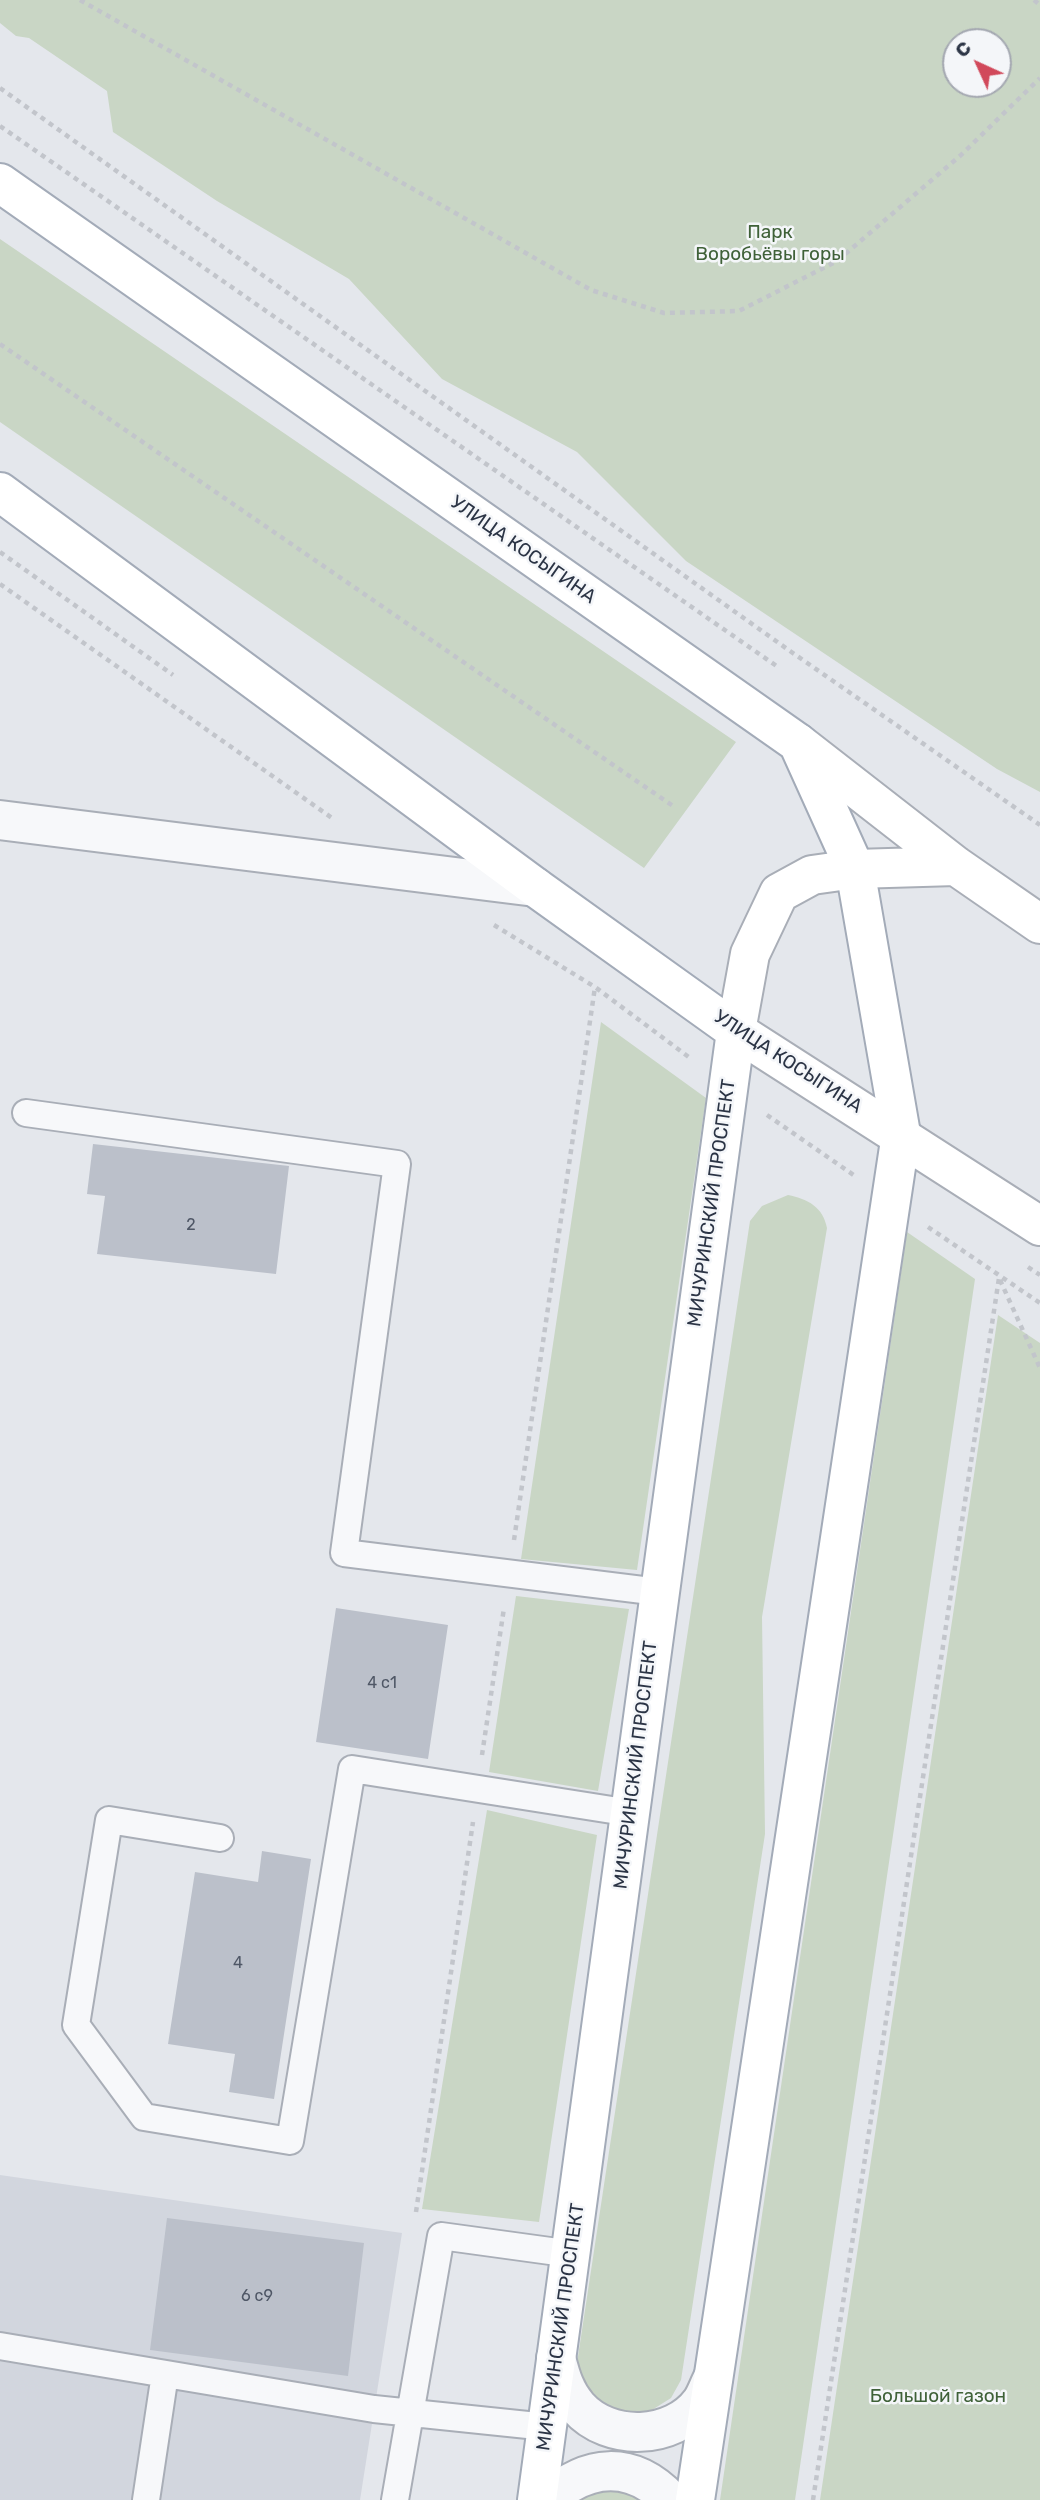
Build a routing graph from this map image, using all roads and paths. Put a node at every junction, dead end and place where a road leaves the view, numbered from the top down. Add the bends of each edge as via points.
1 (79, 0) edge
2 (1034, 0) edge
3 (1040, 5) edge
4 (1040, 78) edge
5 (0, 88) edge
6 (0, 125) edge
7 (0, 183) edge
8 (0, 344) edge
9 (0, 492) edge
10 (0, 584) edge
11 (778, 667) dead end
12 (798, 743) junction
13 (673, 806) dead end
14 (0, 820) edge
15 (342, 825) dead end
16 (1040, 825) edge
17 (956, 866) junction
18 (855, 869) junction
19 (534, 887) junction
20 (488, 922) dead end
21 (1040, 924) edge
22 (595, 987) junction
23 (736, 1031) junction
24 (728, 1087) junction
25 (26, 1113) dead end
26 (901, 1134) junction
27 (891, 1201) junction
28 (1040, 1226) edge
29 (999, 1278) junction
30 (1040, 1303) edge
31 (1040, 1368) edge
32 (509, 1573) junction
33 (659, 1592) junction
34 (477, 1789) junction
35 (631, 1813) junction
36 (220, 1838) dead end
37 (414, 2221) dead end
38 (572, 2254) junction
39 (0, 2346) edge
40 (556, 2358) junction
41 (165, 2374) junction
42 (713, 2378) junction
43 (412, 2413) junction
44 (547, 2427) junction
45 (146, 2500) edge
46 (395, 2500) edge
47 (537, 2500) edge
48 (547, 2500) edge
49 (670, 2500) edge
50 (695, 2500) edge
51 (813, 2500) edge

1 - 4 path via 591,290 664,313 738,311 836,261 961,155
2 - 3 path
5 - 16 path
6 - 11 path
7 - 12 main road, УЛИЦА КОСЫГИНА
8 - 13 path
9 - 19 main road, УЛИЦА КОСЫГИНА
10 - 15 path
12 - 17 main road, УЛИЦА КОСЫГИНА
12 - 18 main road
14 - 19 street
17 - 18 main road, МИЧУРИНСКИЙ ПРОСПЕКТ
17 - 21 main road, УЛИЦА КОСЫГИНА
18 - 23 main road, МИЧУРИНСКИЙ ПРОСПЕКТ via 811,875 779,894 750,954
18 - 26 main road
19 - 23 main road, УЛИЦА КОСЫГИНА
20 - 22 path
22 - 24 path
22 - 32 path
23 - 24 main road, МИЧУРИНСКИЙ ПРОСПЕКТ
23 - 26 main road, УЛИЦА КОСЫГИНА
24 - 27 path
24 - 33 main road, МИЧУРИНСКИЙ ПРОСПЕКТ
25 - 32 lane via 397,1164 344,1553
26 - 27 main road
26 - 28 main road, УЛИЦА КОСЫГИНА
27 - 29 path
27 - 42 main road
29 - 30 path
29 - 31 path
29 - 51 path
32 - 33 lane
32 - 34 path
33 - 35 main road, МИЧУРИНСКИЙ ПРОСПЕКТ
34 - 35 lane
34 - 36 lane via 352,1769 290,2141 144,2117 76,2025 109,1820
34 - 37 path
35 - 38 main road, МИЧУРИНСКИЙ ПРОСПЕКТ
38 - 40 main road, МИЧУРИНСКИЙ ПРОСПЕКТ
38 - 43 lane via 440,2236
39 - 41 lane
40 - 42 street via 563,2385 578,2408 600,2424 627,2433 654,2431 680,2421 700,2403
40 - 44 main road, МИЧУРИНСКИЙ ПРОСПЕКТ
41 - 43 lane
41 - 45 lane
42 - 50 main road
43 - 44 lane
43 - 46 lane
44 - 47 main road, МИЧУРИНСКИЙ ПРОСПЕКТ
48 - 49 street via 567,2482 621,2471 648,2480

